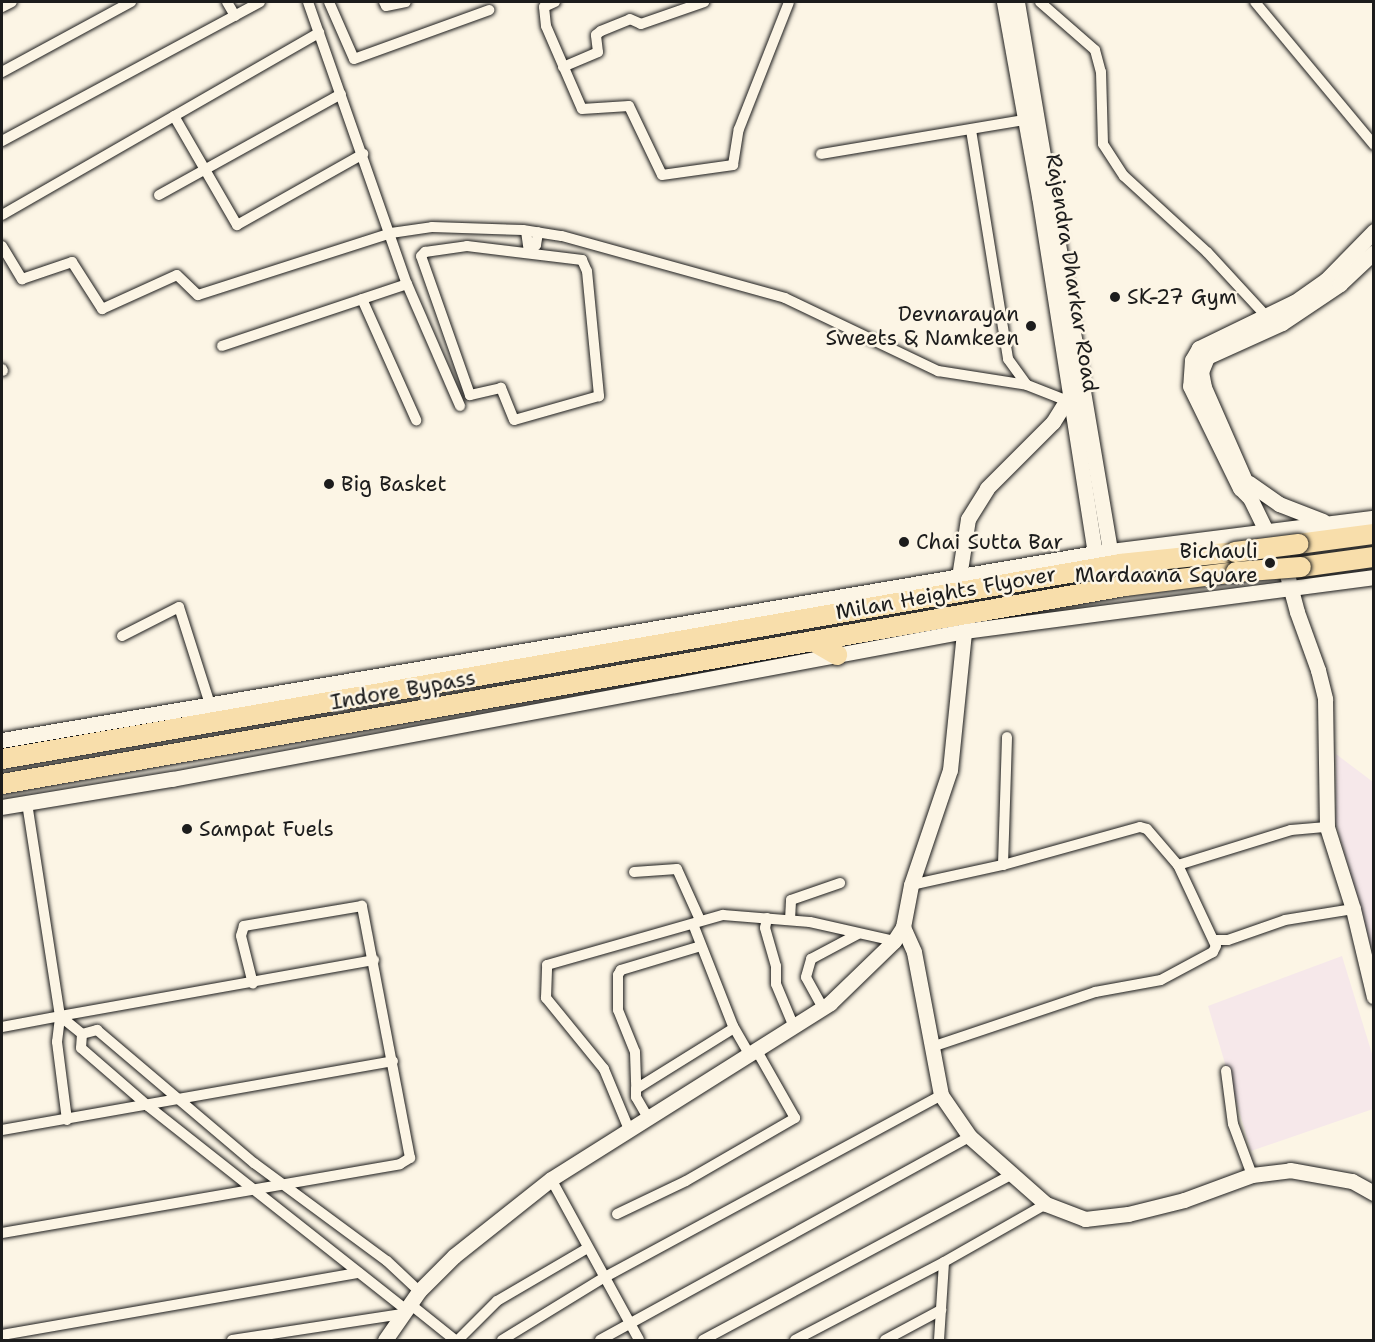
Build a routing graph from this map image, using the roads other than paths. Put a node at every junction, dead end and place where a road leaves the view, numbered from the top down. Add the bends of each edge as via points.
1 (12, 2) edge
2 (131, 2) edge
3 (227, 2) edge
4 (260, 2) edge
5 (308, 2) edge
6 (329, 2) edge
7 (384, 2) edge
8 (406, 2) edge
9 (555, 2) edge
10 (705, 2) edge
11 (789, 2) edge
12 (1004, 2) edge
13 (1017, 2) edge
14 (1040, 2) edge
15 (1255, 2) edge
16 (2, 6) edge
17 (489, 10) dead end
18 (235, 16) junction
19 (319, 33) junction
20 (563, 67) junction
21 (2, 72) edge
22 (341, 94) junction
23 (174, 116) junction
24 (1031, 119) junction
25 (971, 130) junction
26 (2, 141) edge
27 (1374, 145) edge
28 (363, 154) junction
29 (821, 154) dead end
30 (206, 171) junction
31 (159, 195) dead end
32 (2, 215) edge
33 (480, 228) junction
34 (526, 231) junction
35 (1374, 231) edge
36 (538, 232) junction
37 (391, 233) junction
38 (2, 246) edge
39 (482, 247) junction
40 (529, 252) junction
41 (1374, 252) edge
42 (406, 284) junction
43 (362, 299) junction
44 (1267, 317) junction
45 (222, 346) dead end
46 (1027, 385) junction
47 (1072, 393) junction
48 (460, 406) dead end
49 (416, 420) dead end
50 (1250, 490) junction
51 (1374, 518) edge
52 (1328, 522) junction
53 (1265, 529) junction
54 (1374, 534) edge
55 (1102, 551) junction
56 (1374, 557) edge
57 (959, 577) junction
58 (1374, 577) edge
59 (1293, 588) junction
60 (1275, 590) junction
61 (817, 609) junction
62 (1297, 612) junction
63 (763, 627) joint
64 (964, 631) junction
65 (122, 636) dead end
66 (813, 641) junction
67 (837, 655) junction
68 (210, 704) junction
69 (1007, 736) dead end
70 (2, 740) edge
71 (2, 759) edge
72 (2, 784) edge
73 (27, 803) junction
74 (2, 807) edge
75 (1328, 827) junction
76 (1003, 865) junction
77 (1178, 865) junction
78 (634, 872) dead end
79 (840, 883) dead end
80 (911, 885) junction
81 (1353, 909) junction
82 (767, 918) junction
83 (790, 920) junction
84 (697, 922) junction
85 (903, 927) junction
86 (858, 934) junction
87 (1214, 940) junction
88 (894, 941) junction
89 (701, 946) junction
90 (374, 960) junction
91 (1371, 980) edge
92 (253, 984) junction
93 (1374, 997) edge
94 (823, 1008) junction
95 (60, 1016) junction
96 (2, 1027) edge
97 (794, 1027) junction
98 (734, 1028) junction
99 (82, 1034) junction
100 (932, 1047) junction
101 (754, 1054) junction
102 (393, 1061) junction
103 (1226, 1071) dead end
104 (636, 1089) junction
105 (941, 1095) junction
106 (180, 1100) junction
107 (148, 1106) junction
108 (648, 1116) junction
109 (67, 1120) junction
110 (628, 1127) junction
111 (2, 1130) edge
112 (970, 1137) junction
113 (1012, 1174) junction
114 (1252, 1175) junction
115 (551, 1179) junction
116 (281, 1184) junction
117 (256, 1189) junction
118 (1374, 1193) edge
119 (1046, 1204) junction
120 (617, 1214) dead end
121 (2, 1233) edge
122 (586, 1249) junction
123 (944, 1262) junction
124 (359, 1273) junction
125 (605, 1277) junction
126 (419, 1291) junction
127 (406, 1309) junction
128 (941, 1310) junction
129 (630, 1322) junction
130 (2, 1335) edge
131 (232, 1341) edge
132 (385, 1341) edge
133 (457, 1341) edge
134 (502, 1341) edge
135 (600, 1341) edge
136 (639, 1341) edge
137 (703, 1341) edge
138 (795, 1341) edge
139 (885, 1341) edge
140 (939, 1341) edge

1 - 16 street
2 - 21 street
3 - 18 street
4 - 18 street
5 - 19 street
6 - 17 street via 354,59
7 - 8 street via 386,6
9 - 20 street via 544,7 543,17
10 - 20 street via 641,24 630,19 601,31 596,35 598,52
11 - 20 street via 739,129 733,165 662,175 629,106 582,109
12 - 24 street, Rajendra Dharkar Road
13 - 24 street, Rajendra Dharkar Road
14 - 44 street via 1095,50 1101,72 1103,144 1124,176 1207,252
15 - 27 street
18 - 26 street
19 - 22 street
19 - 23 street
22 - 28 street
22 - 30 street
23 - 30 street
23 - 32 street
24 - 25 street
24 - 47 street, Rajendra Dharkar Road
25 - 29 street
25 - 46 street via 1008,359
28 - 30 street via 237,225
28 - 37 street
30 - 31 street
33 - 34 street
33 - 37 street
33 - 39 street
34 - 36 street
34 - 40 street
35 - 44 street via 1326,280
36 - 40 street via 536,245
36 - 46 street via 784,298 938,371
37 - 38 street via 198,295 177,275 102,309 72,262 22,279
37 - 42 street
39 - 40 street
39 - 40 street via 425,252 421,258 470,395 501,388 514,420 601,394 585,265 578,258
41 - 50 street via 1340,284 1282,323 1207,357 1201,372 1204,387
42 - 43 street
42 - 48 street
43 - 45 street
43 - 49 street
44 - 50 street via 1206,344 1192,360 1191,386 1203,415 1240,488
46 - 47 street
47 - 55 street, Rajendra Dharkar Road
47 - 57 street via 1053,422 987,488 973,511
50 - 52 street
50 - 53 street
51 - 52 street
52 - 53 street
53 - 55 street
53 - 59 street via 1278,541
53 - 60 street via 1261,540
54 - 61 highway, Milan Heights Flyover, bridge via 1120,564 933,597
55 - 57 street
56 - 66 highway, Milan Heights Flyover, bridge via 1125,586
57 - 61 street
58 - 59 street
59 - 60 street
59 - 62 street
60 - 62 street
60 - 64 street
61 - 63 highway, Milan Heights Flyover
61 - 68 street
62 - 75 street via 1325,699
63 - 71 highway, Indore Bypass
64 - 67 street
64 - 80 street via 950,770
65 - 68 street via 179,607
66 - 67 highway
66 - 72 highway, Indore Bypass
67 - 73 street
68 - 70 street
69 - 76 street
73 - 74 street
73 - 95 street
75 - 77 street via 1291,830
75 - 81 street
76 - 77 street via 1140,826
76 - 80 street
77 - 87 street
78 - 84 street via 677,869
79 - 83 street via 791,900
80 - 85 street
81 - 87 street via 1285,920 1228,940
81 - 91 street
82 - 83 street
82 - 84 street via 723,915
82 - 97 street via 765,928 776,966 776,984
83 - 86 street
84 - 89 street
84 - 110 street via 547,965 546,999 604,1069
85 - 88 street
85 - 100 street via 914,952
86 - 88 street
86 - 94 street via 811,959 806,976
87 - 100 street via 1216,950 1161,980 1095,992
88 - 94 street
89 - 98 street
89 - 104 street via 621,970 618,975 618,1010 635,1052
90 - 92 street
90 - 92 street via 362,906 249,924 241,929 241,936
90 - 102 street
91 - 93 street
92 - 95 street
94 - 97 street
95 - 96 street
95 - 99 street
95 - 109 street via 57,1042
97 - 101 street
98 - 101 street
98 - 104 street
99 - 106 street via 97,1030
99 - 107 street via 81,1048
100 - 105 street
101 - 108 street
101 - 120 street via 795,1118 686,1181
102 - 106 street
102 - 116 street via 410,1158 400,1164
103 - 114 street via 1233,1124
104 - 108 street via 636,1097
105 - 112 street
105 - 125 street
106 - 107 street
106 - 116 street
107 - 109 street
107 - 117 street
108 - 110 street
109 - 111 street
110 - 115 street
112 - 113 street
112 - 129 street
113 - 119 street
113 - 137 street
114 - 118 street via 1290,1170 1352,1181
114 - 119 street via 1184,1200 1128,1214 1085,1219
115 - 122 street
115 - 126 street via 454,1256
116 - 117 street
116 - 126 street via 387,1261
117 - 121 street
117 - 124 street
119 - 123 street
122 - 125 street
122 - 133 street via 497,1300
123 - 128 street
123 - 138 street
124 - 127 street
124 - 130 street
125 - 129 street
125 - 134 street
126 - 127 street
127 - 131 street
127 - 132 street
127 - 133 street
128 - 139 street
128 - 140 street
129 - 135 street
129 - 136 street

